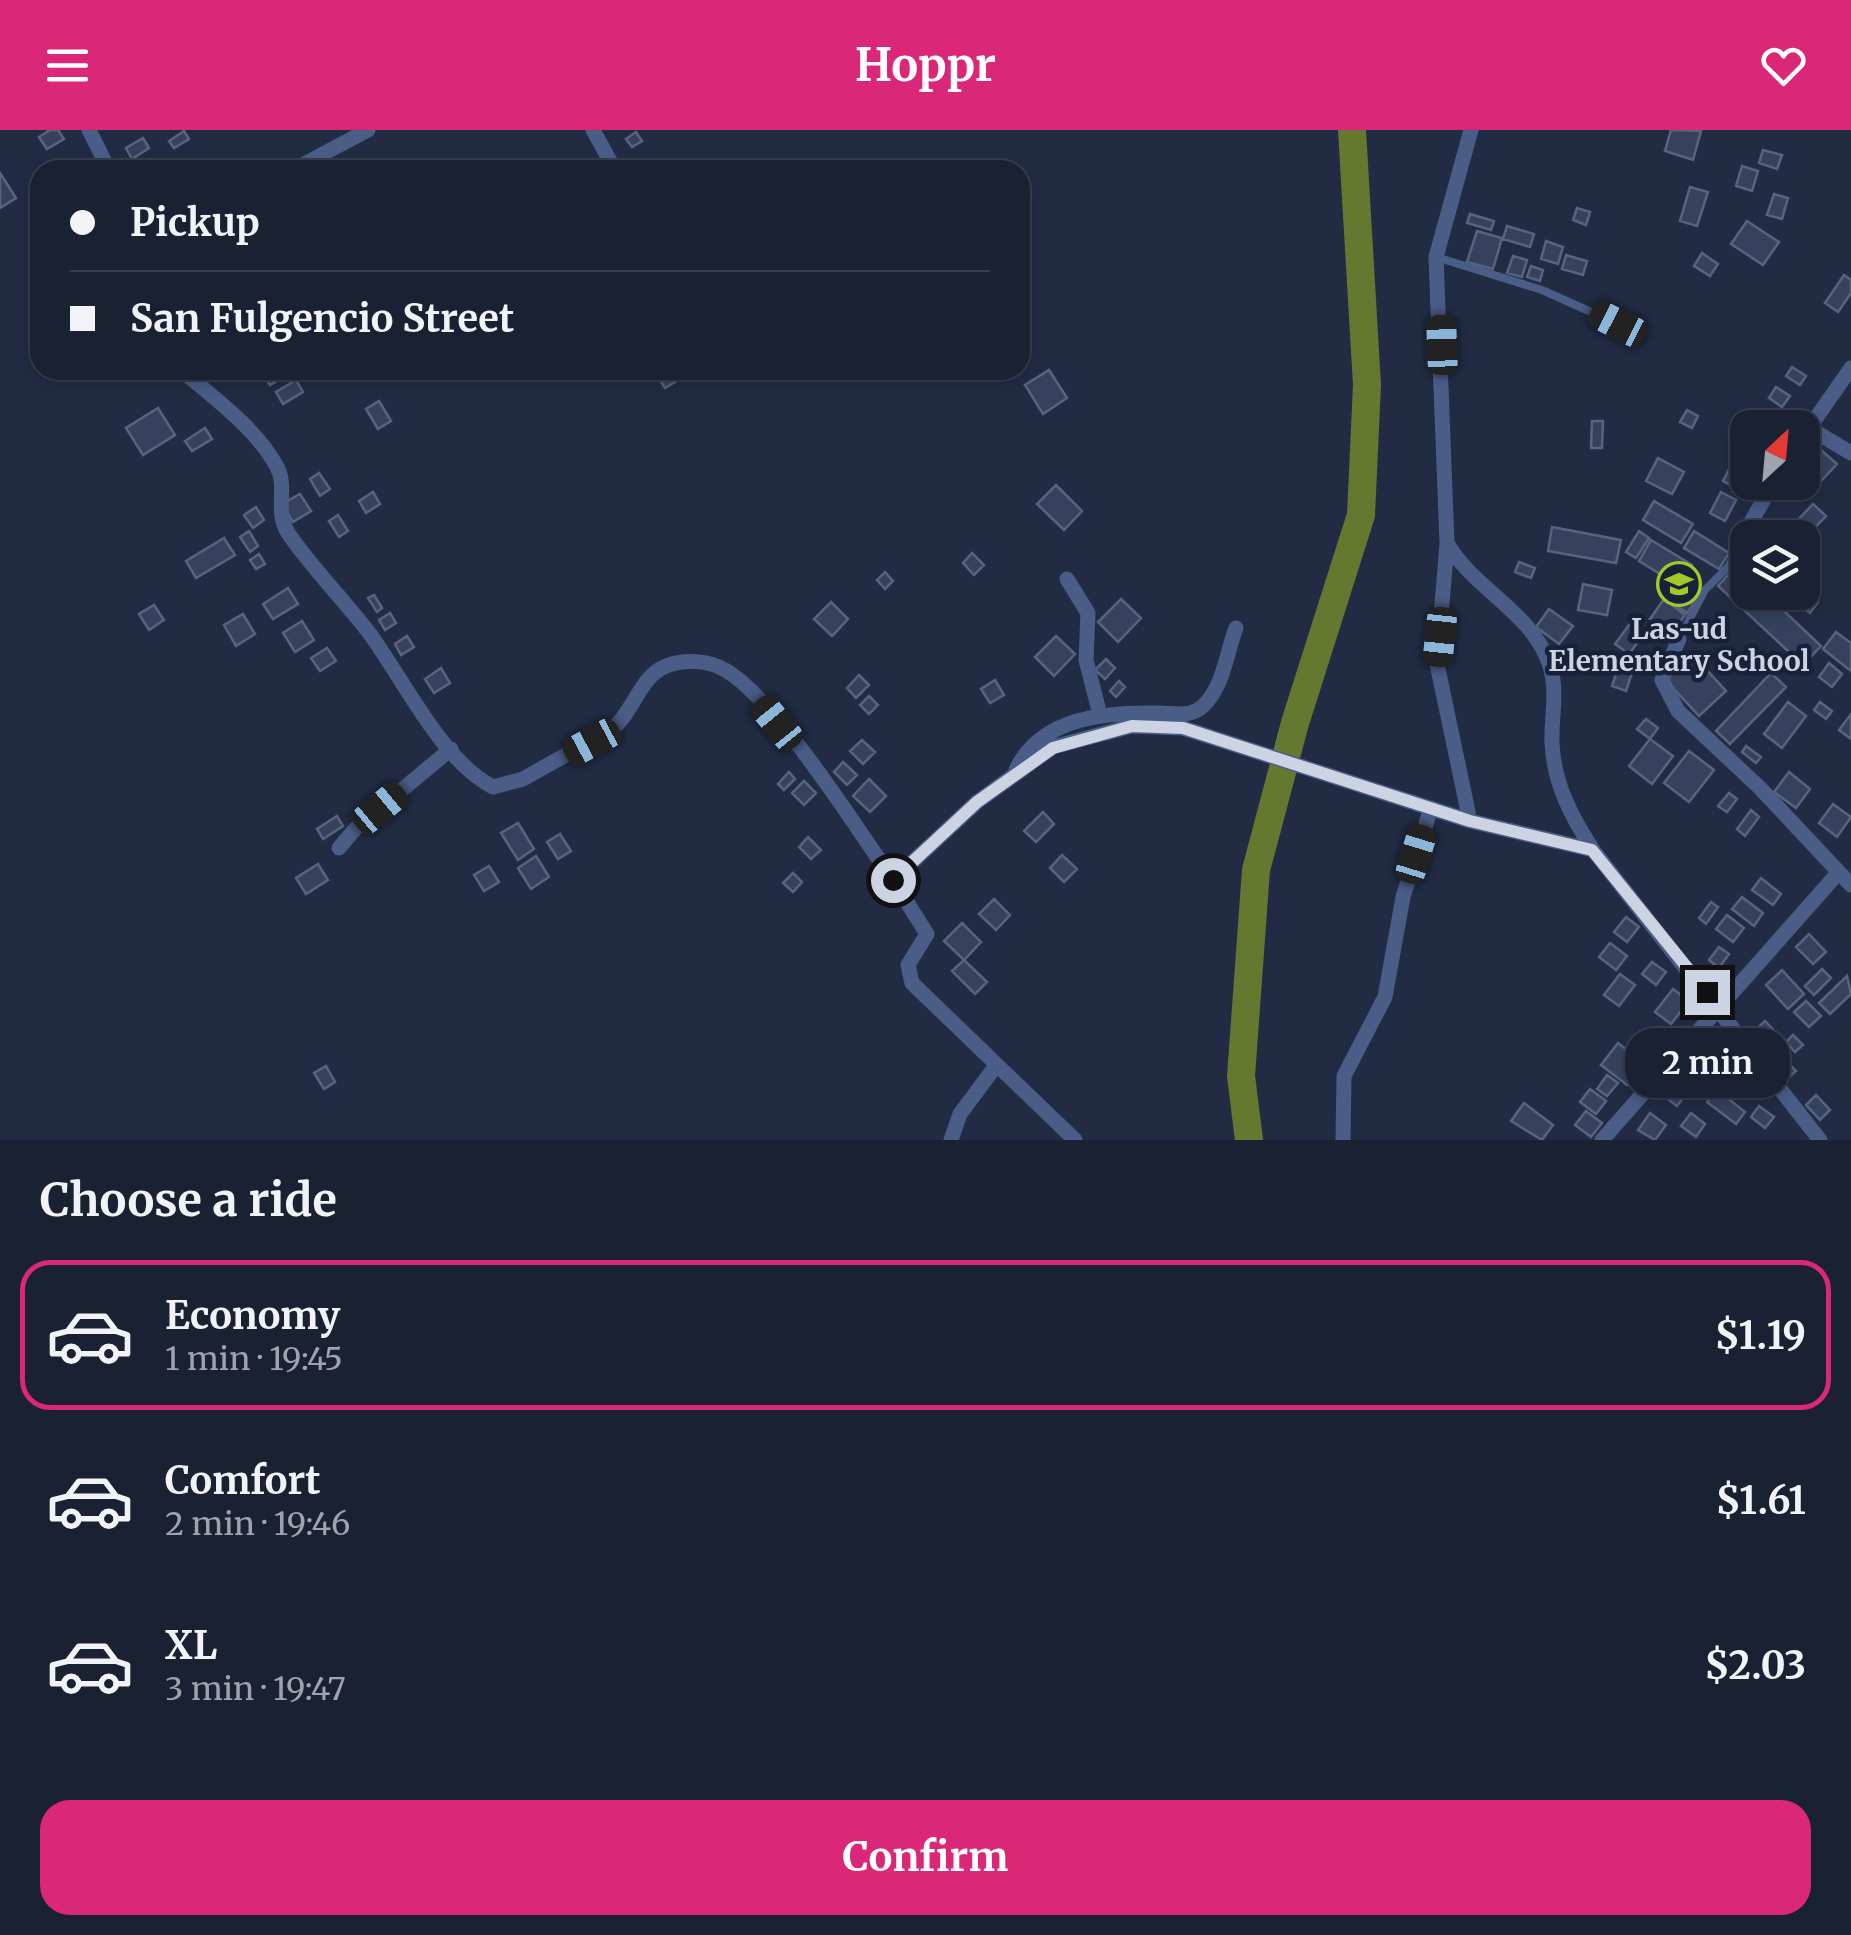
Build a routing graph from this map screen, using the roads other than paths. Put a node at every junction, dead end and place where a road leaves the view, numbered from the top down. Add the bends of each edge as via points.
1 (88, 130) edge
2 (368, 130) edge
3 (593, 130) edge
4 (1471, 130) edge
5 (104, 160) edge
6 (312, 160) edge
7 (610, 160) edge
8 (1436, 257) junction
9 (1618, 324) dead end
10 (1851, 368) edge
11 (193, 380) edge
12 (1820, 413) edge
13 (1820, 439) edge
14 (1851, 453) edge
15 (1448, 543) junction
16 (1730, 564) edge
17 (1067, 579) dead end
18 (1236, 628) dead end
19 (1679, 639) joint
20 (1100, 716) junction
21 (451, 749) junction
22 (1014, 774) junction
23 (1425, 806) junction
24 (1470, 821) junction
25 (339, 848) dead end
26 (1592, 850) junction
27 (1838, 873) junction
28 (893, 880) junction
29 (1851, 885) edge
30 (1720, 1008) junction
31 (995, 1066) junction
32 (951, 1140) edge
33 (1075, 1140) edge
34 (1344, 1140) edge
35 (1602, 1140) edge
36 (1820, 1140) edge

1 - 5 street
2 - 6 street
3 - 7 street
4 - 8 street
8 - 9 lane via 1542,290
8 - 15 street
10 - 12 street
11 - 21 street via 276,466 288,532
13 - 14 street
15 - 24 street via 1437,664
15 - 26 street via 1459,564 1510,607 1539,643 1556,703 1557,783
16 - 19 lane via 1705,590
17 - 20 street via 1088,613 1086,660
18 - 20 street via 1221,678 1202,707
19 - 27 street via 1662,680 1678,712
20 - 22 street via 1040,738 1026,748
21 - 25 street
21 - 28 street via 480,781 508,786 612,729 664,666 711,663 759,701
22 - 23 street via 1088,734 1156,725
22 - 28 street
23 - 24 street
23 - 34 street via 1384,997 1344,1076
24 - 26 street
26 - 30 street
27 - 29 street
27 - 30 street
28 - 31 street via 927,934 906,975
30 - 35 street
30 - 36 street
31 - 32 street via 960,1114
31 - 33 street

